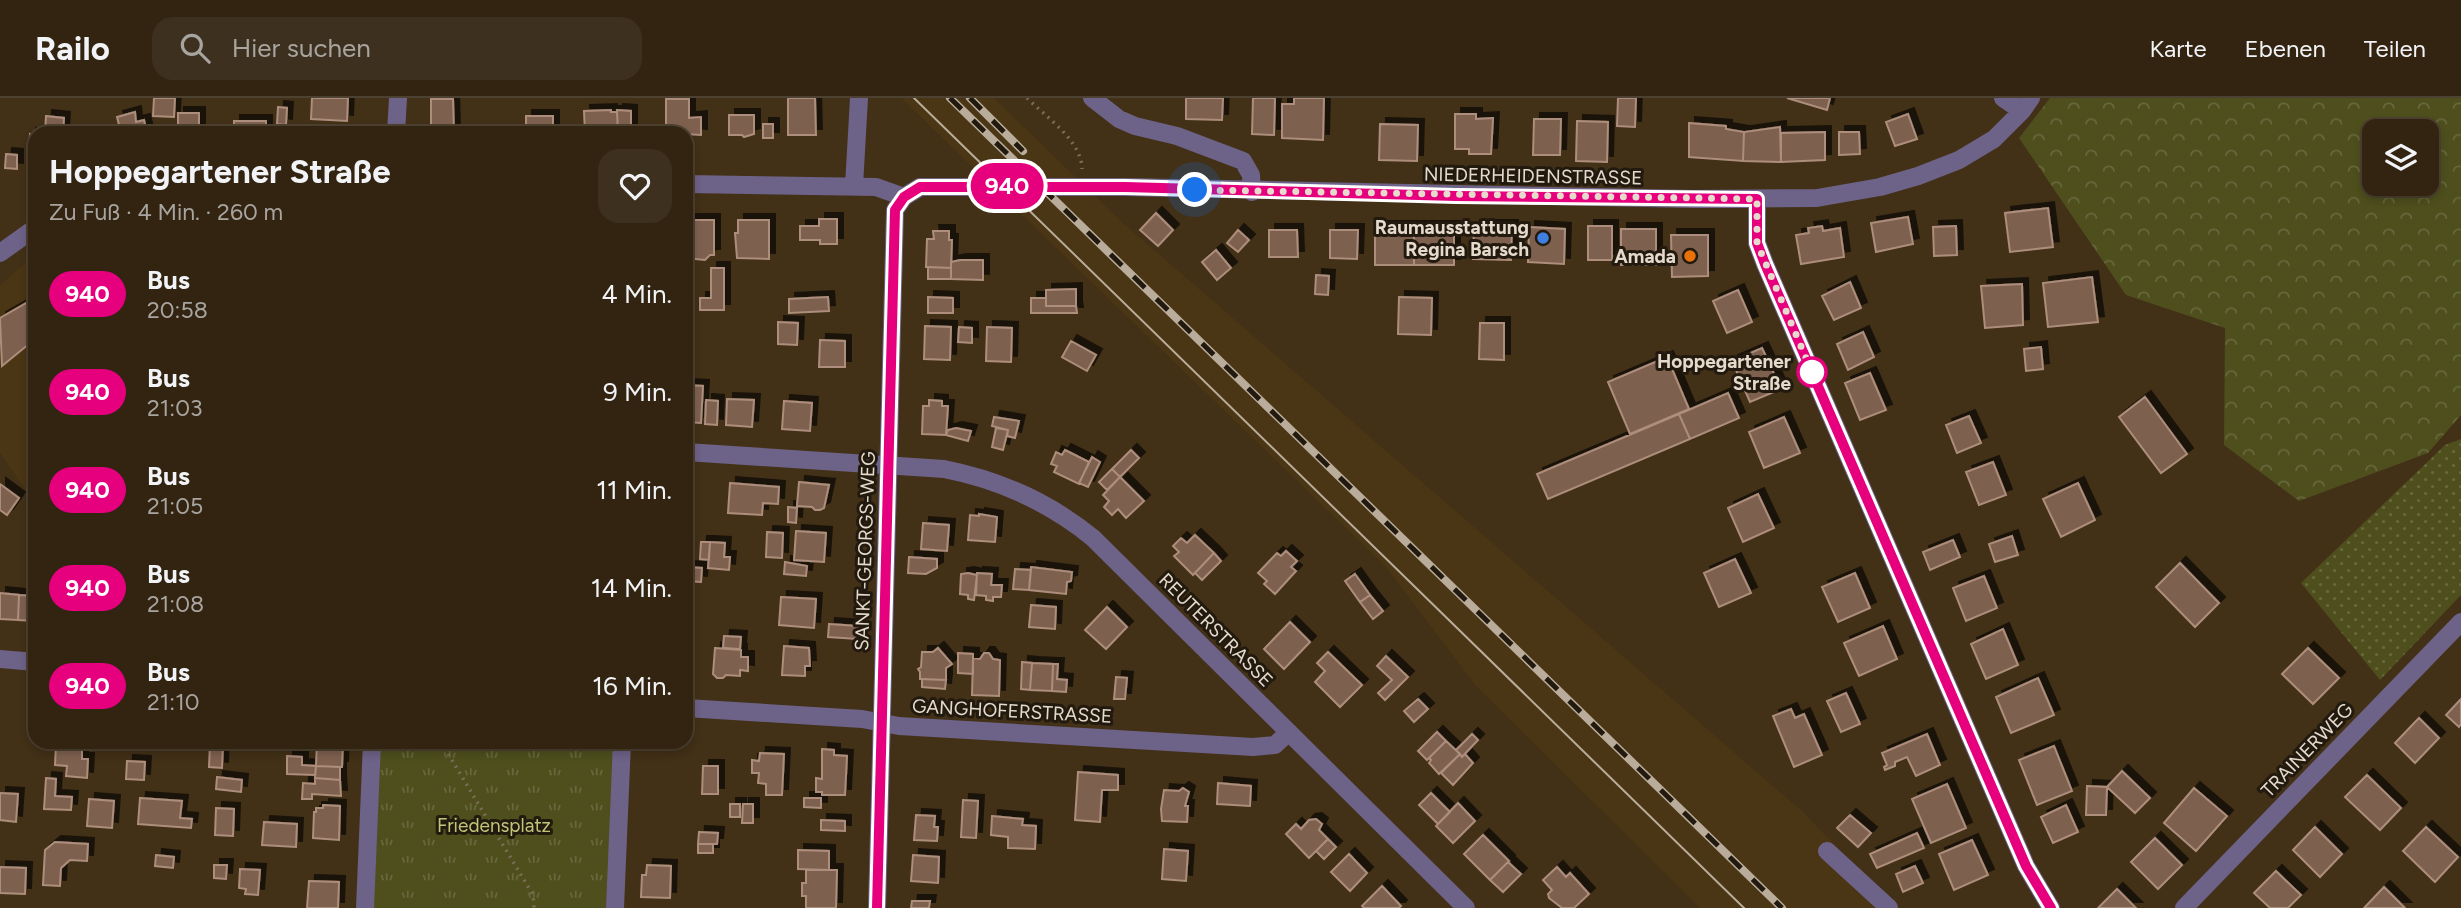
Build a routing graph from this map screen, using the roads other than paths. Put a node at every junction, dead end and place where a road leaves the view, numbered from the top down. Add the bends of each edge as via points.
1 (398, 98) edge
2 (859, 98) edge
3 (1092, 98) edge
4 (2003, 98) edge
5 (2027, 105) edge
6 (396, 126) edge
7 (693, 184) edge
8 (854, 186) junction
9 (1252, 191) junction
10 (904, 197) junction
11 (1757, 199) junction
12 (28, 233) edge
13 (0, 253) edge
14 (693, 452) edge
15 (889, 465) junction
16 (2461, 622) edge
17 (0, 659) edge
18 (28, 661) edge
19 (693, 708) edge
20 (881, 721) junction
21 (1289, 732) junction
22 (372, 749) edge
23 (622, 749) edge
24 (1827, 850) dead end
25 (365, 908) edge
26 (615, 908) edge
27 (877, 908) edge
28 (1466, 908) edge
29 (1889, 908) edge
30 (2051, 908) edge
31 (2184, 908) edge

1 - 6 street
2 - 8 street
3 - 9 street via 1135,126 1243,161 1251,175
4 - 5 street
5 - 11 street, NIEDERHEIDENSTRASSE via 1994,139 1918,176 1846,194
7 - 8 street
8 - 10 street via 887,189
9 - 10 street, NIEDERHEIDENSTRASSE via 920,187
9 - 11 street, NIEDERHEIDENSTRASSE
10 - 15 street, SANKT-GEORGS-WEG via 895,210
11 - 30 street via 1757,243 1765,264 2026,866
12 - 13 street
14 - 15 street, REUTERSTRASSE
15 - 20 street, SANKT-GEORGS-WEG
15 - 21 street, REUTERSTRASSE via 975,475 1015,489 1069,517
16 - 31 street, TRAINERWEG
17 - 18 street
19 - 20 street, GANGHOFERSTRASSE
20 - 21 street, GANGHOFERSTRASSE via 899,726 1253,747 1275,745
20 - 27 street, SANKT-GEORGS-WEG
21 - 28 street, REUTERSTRASSE
22 - 25 street
23 - 26 street
24 - 29 street

